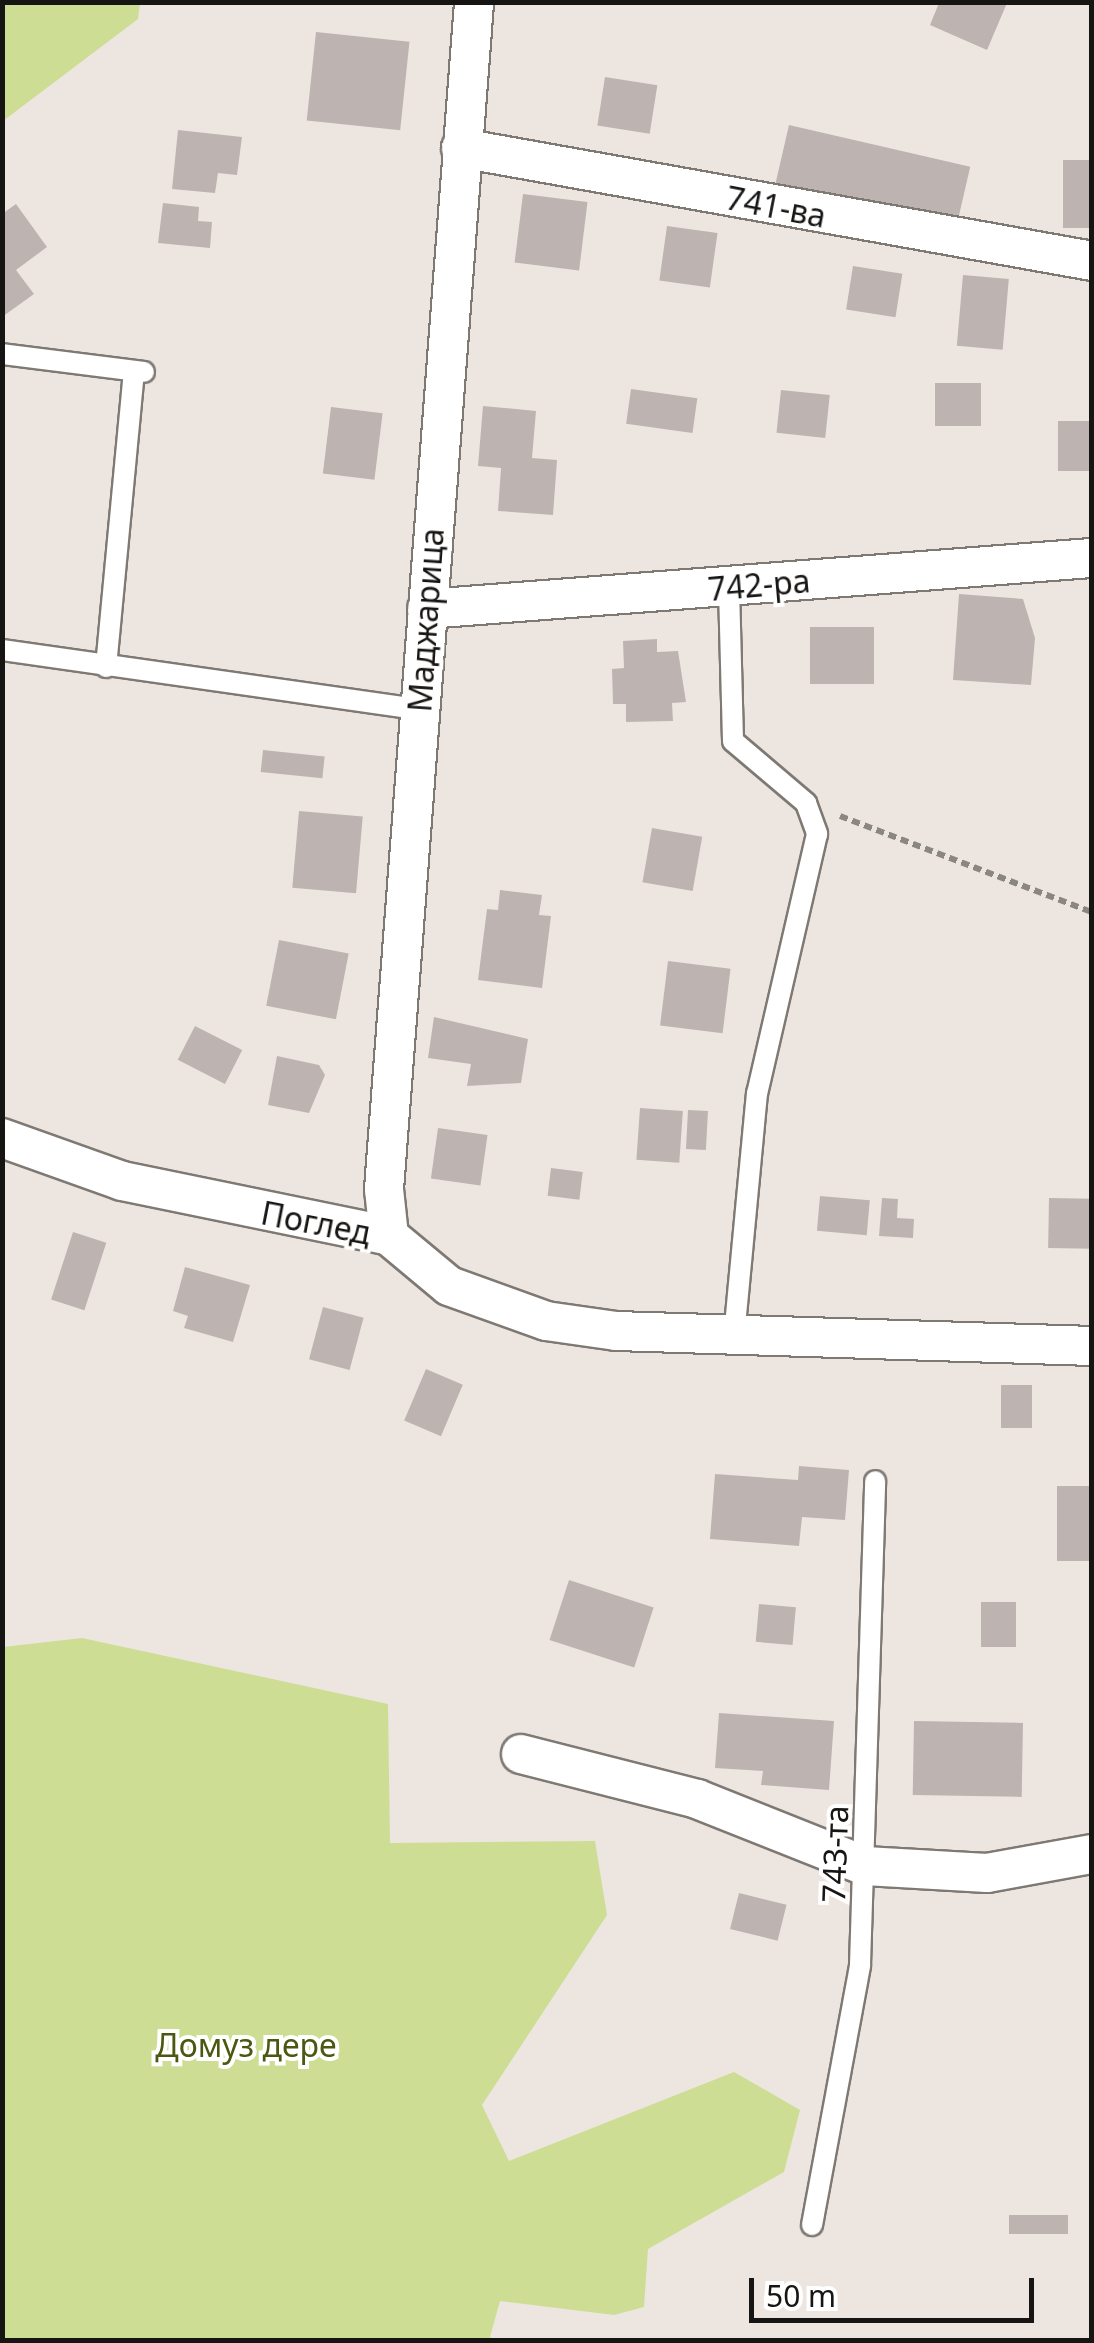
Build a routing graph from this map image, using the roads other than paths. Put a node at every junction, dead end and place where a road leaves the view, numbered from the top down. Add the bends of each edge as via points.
1 (474, 2) edge
2 (461, 148) junction
3 (1092, 260) edge
4 (2, 354) edge
5 (1092, 558) edge
6 (729, 588) junction
7 (427, 609) junction
8 (2, 650) edge
9 (106, 666) junction
10 (420, 709) junction
11 (2, 1138) edge
12 (389, 1236) junction
13 (734, 1335) junction
14 (1092, 1346) edge
15 (875, 1481) dead end
16 (521, 1754) dead end
17 (1092, 1854) edge
18 (865, 1866) junction
19 (812, 2225) dead end

1 - 2 street, Маджарица
2 - 3 street, 741-ва
2 - 7 street, Маджарица
4 - 9 lane via 140,372
5 - 6 street, 742-ра
6 - 7 street, 742-ра
6 - 13 lane via 733,741 806,803 816,850 756,1093
7 - 10 street, Маджарица
8 - 9 lane
9 - 10 lane
10 - 12 street, Маджарица via 384,1189
11 - 12 street, Поглед via 122,1181
12 - 13 street, Поглед via 488,1305 616,1331
13 - 14 street, Поглед
15 - 18 lane, 743-та
16 - 18 street via 697,1799
17 - 18 street via 987,1872
18 - 19 lane, 743-та via 853,2014

